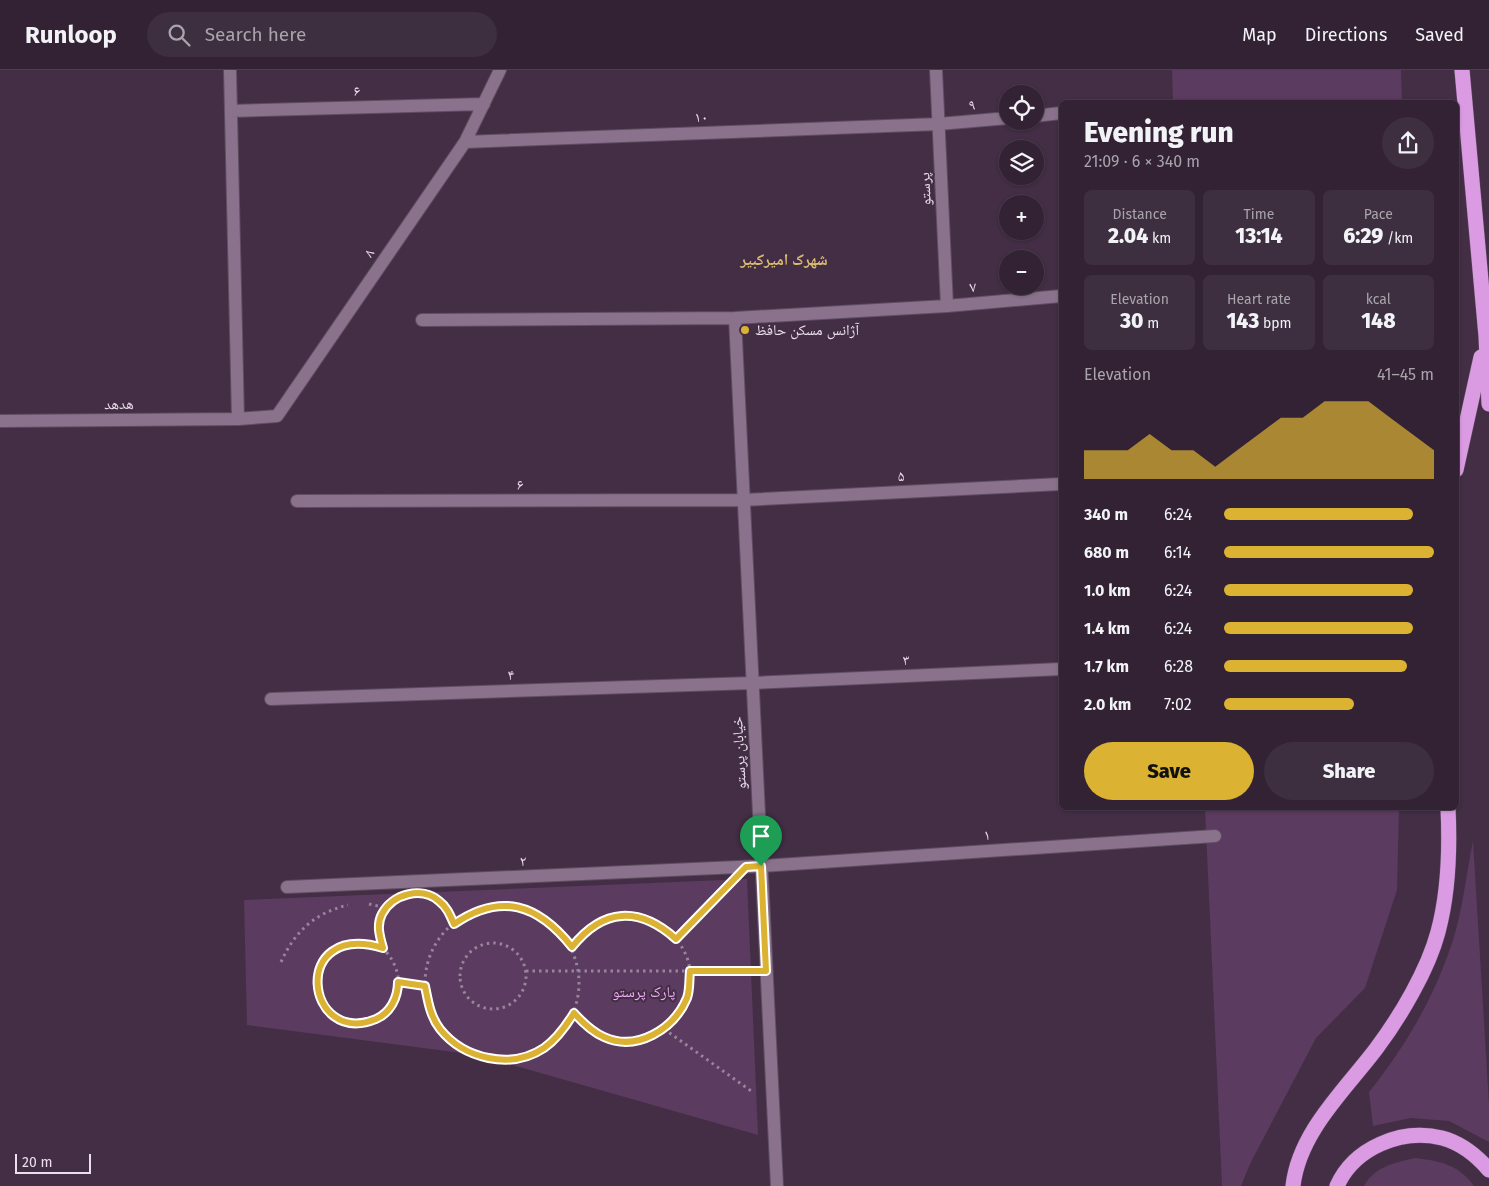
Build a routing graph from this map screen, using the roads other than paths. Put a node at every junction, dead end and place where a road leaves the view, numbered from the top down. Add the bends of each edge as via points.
1 (230, 70) edge
2 (500, 70) edge
3 (936, 70) edge
4 (1462, 70) edge
5 (484, 104) junction
6 (231, 111) junction
7 (1059, 114) edge
8 (1044, 115) edge
9 (999, 119) edge
10 (939, 124) junction
11 (465, 142) junction
12 (1059, 296) edge
13 (947, 306) junction
14 (734, 318) junction
15 (422, 320) dead end
16 (1486, 336) junction
17 (1489, 404) edge
18 (238, 419) junction
19 (0, 422) edge
20 (1459, 457) edge
21 (1059, 484) edge
22 (743, 500) junction
23 (297, 501) dead end
24 (1059, 669) edge
25 (752, 683) junction
26 (271, 699) dead end
27 (1448, 810) edge
28 (1215, 836) dead end
29 (761, 866) junction
30 (286, 887) dead end
31 (1489, 1170) edge
32 (777, 1186) edge
33 (1293, 1186) edge
34 (1337, 1186) edge

1 - 6 street
2 - 5 street, ۸
3 - 10 street, پرستو
4 - 16 highway
5 - 6 street, ۶
5 - 11 street, ۸
6 - 18 street
7 - 8 street
9 - 10 street, ۹
10 - 11 street, ۱۰
10 - 13 street, پرستو
11 - 18 street, ۸ via 277,416
12 - 13 street, ۷
13 - 14 street, ۷
14 - 15 street
14 - 22 street, خیابان پرستو
16 - 17 highway
16 - 20 highway
18 - 19 street, هدهد
21 - 22 street, ۵
22 - 23 street, ۶
22 - 25 street, خیابان پرستو
24 - 25 street, ۳
25 - 26 street, ۴
25 - 29 street, خیابان پرستو
27 - 33 highway via 1450,854 1438,932 1413,993 1378,1047 1313,1130 1294,1174
28 - 29 street, ۱
29 - 30 street, ۲
29 - 32 street, خیابان پرستو
31 - 34 highway via 1474,1154 1442,1138 1413,1136 1378,1143 1355,1160

